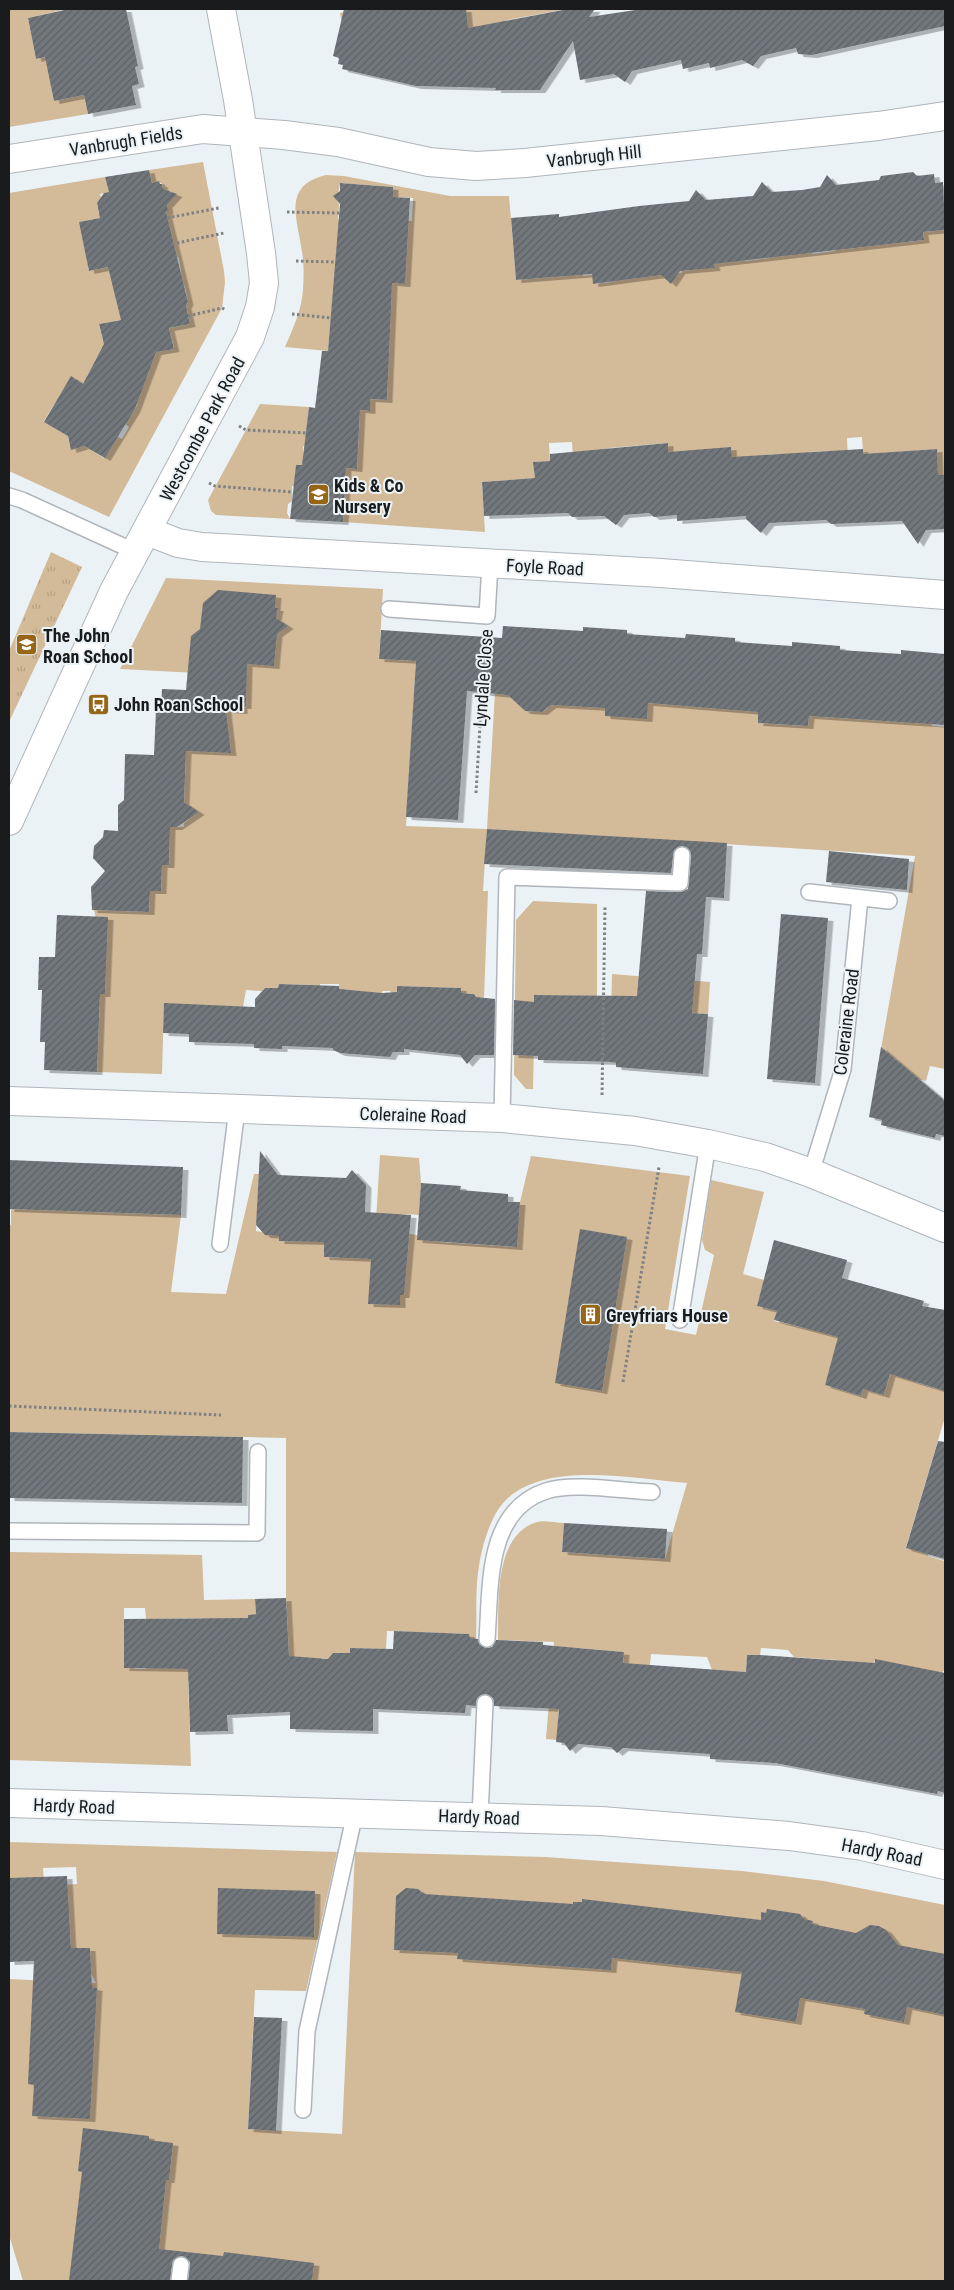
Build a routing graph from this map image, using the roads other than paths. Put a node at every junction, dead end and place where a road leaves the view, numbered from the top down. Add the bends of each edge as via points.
1 (221, 9) edge
2 (945, 116) edge
3 (244, 132) junction
4 (9, 159) edge
5 (9, 496) edge
6 (141, 542) junction
7 (490, 564) junction
8 (945, 596) edge
9 (388, 609) dead end
10 (9, 821) edge
11 (682, 855) dead end
12 (809, 892) dead end
13 (860, 898) junction
14 (889, 901) dead end
15 (9, 1101) edge
16 (237, 1109) junction
17 (502, 1118) junction
18 (708, 1144) junction
19 (811, 1173) junction
20 (945, 1228) edge
21 (220, 1244) dead end
22 (680, 1320) dead end
23 (258, 1452) dead end
24 (652, 1492) dead end
25 (9, 1530) edge
26 (487, 1639) dead end
27 (485, 1703) dead end
28 (9, 1803) edge
29 (355, 1813) junction
30 (480, 1818) junction
31 (945, 1865) edge
32 (303, 2110) dead end
33 (180, 2265) dead end
34 (179, 2281) edge

1 - 3 street, Westcombe Park Road
2 - 3 street, Vanbrugh Hill via 887,125 476,166 429,162 338,142
3 - 4 street, Vanbrugh Fields via 204,129
3 - 6 street, Westcombe Park Road via 264,283 260,308 250,337
5 - 6 lane
6 - 7 street, Foyle Road
6 - 10 street, Westcombe Park Road via 114,592
7 - 8 street, Foyle Road via 661,573
7 - 9 lane, Lyndale Close via 487,616
11 - 17 lane via 680,883 507,877
12 - 13 lane
13 - 14 lane
13 - 19 lane, Coleraine Road via 843,1069
15 - 16 street, Coleraine Road
16 - 17 street, Coleraine Road
16 - 21 lane
17 - 18 street, Coleraine Road via 636,1131
18 - 19 street, Coleraine Road via 765,1157
18 - 22 lane
19 - 20 street, Coleraine Road
23 - 25 lane via 257,1533
24 - 26 lane via 573,1488 547,1491 521,1503 503,1528 493,1559
27 - 30 lane
28 - 29 street, Hardy Road
29 - 30 street, Hardy Road
29 - 32 lane via 306,2031
30 - 31 street, Hardy Road via 601,1821 788,1836 862,1846
33 - 34 lane

